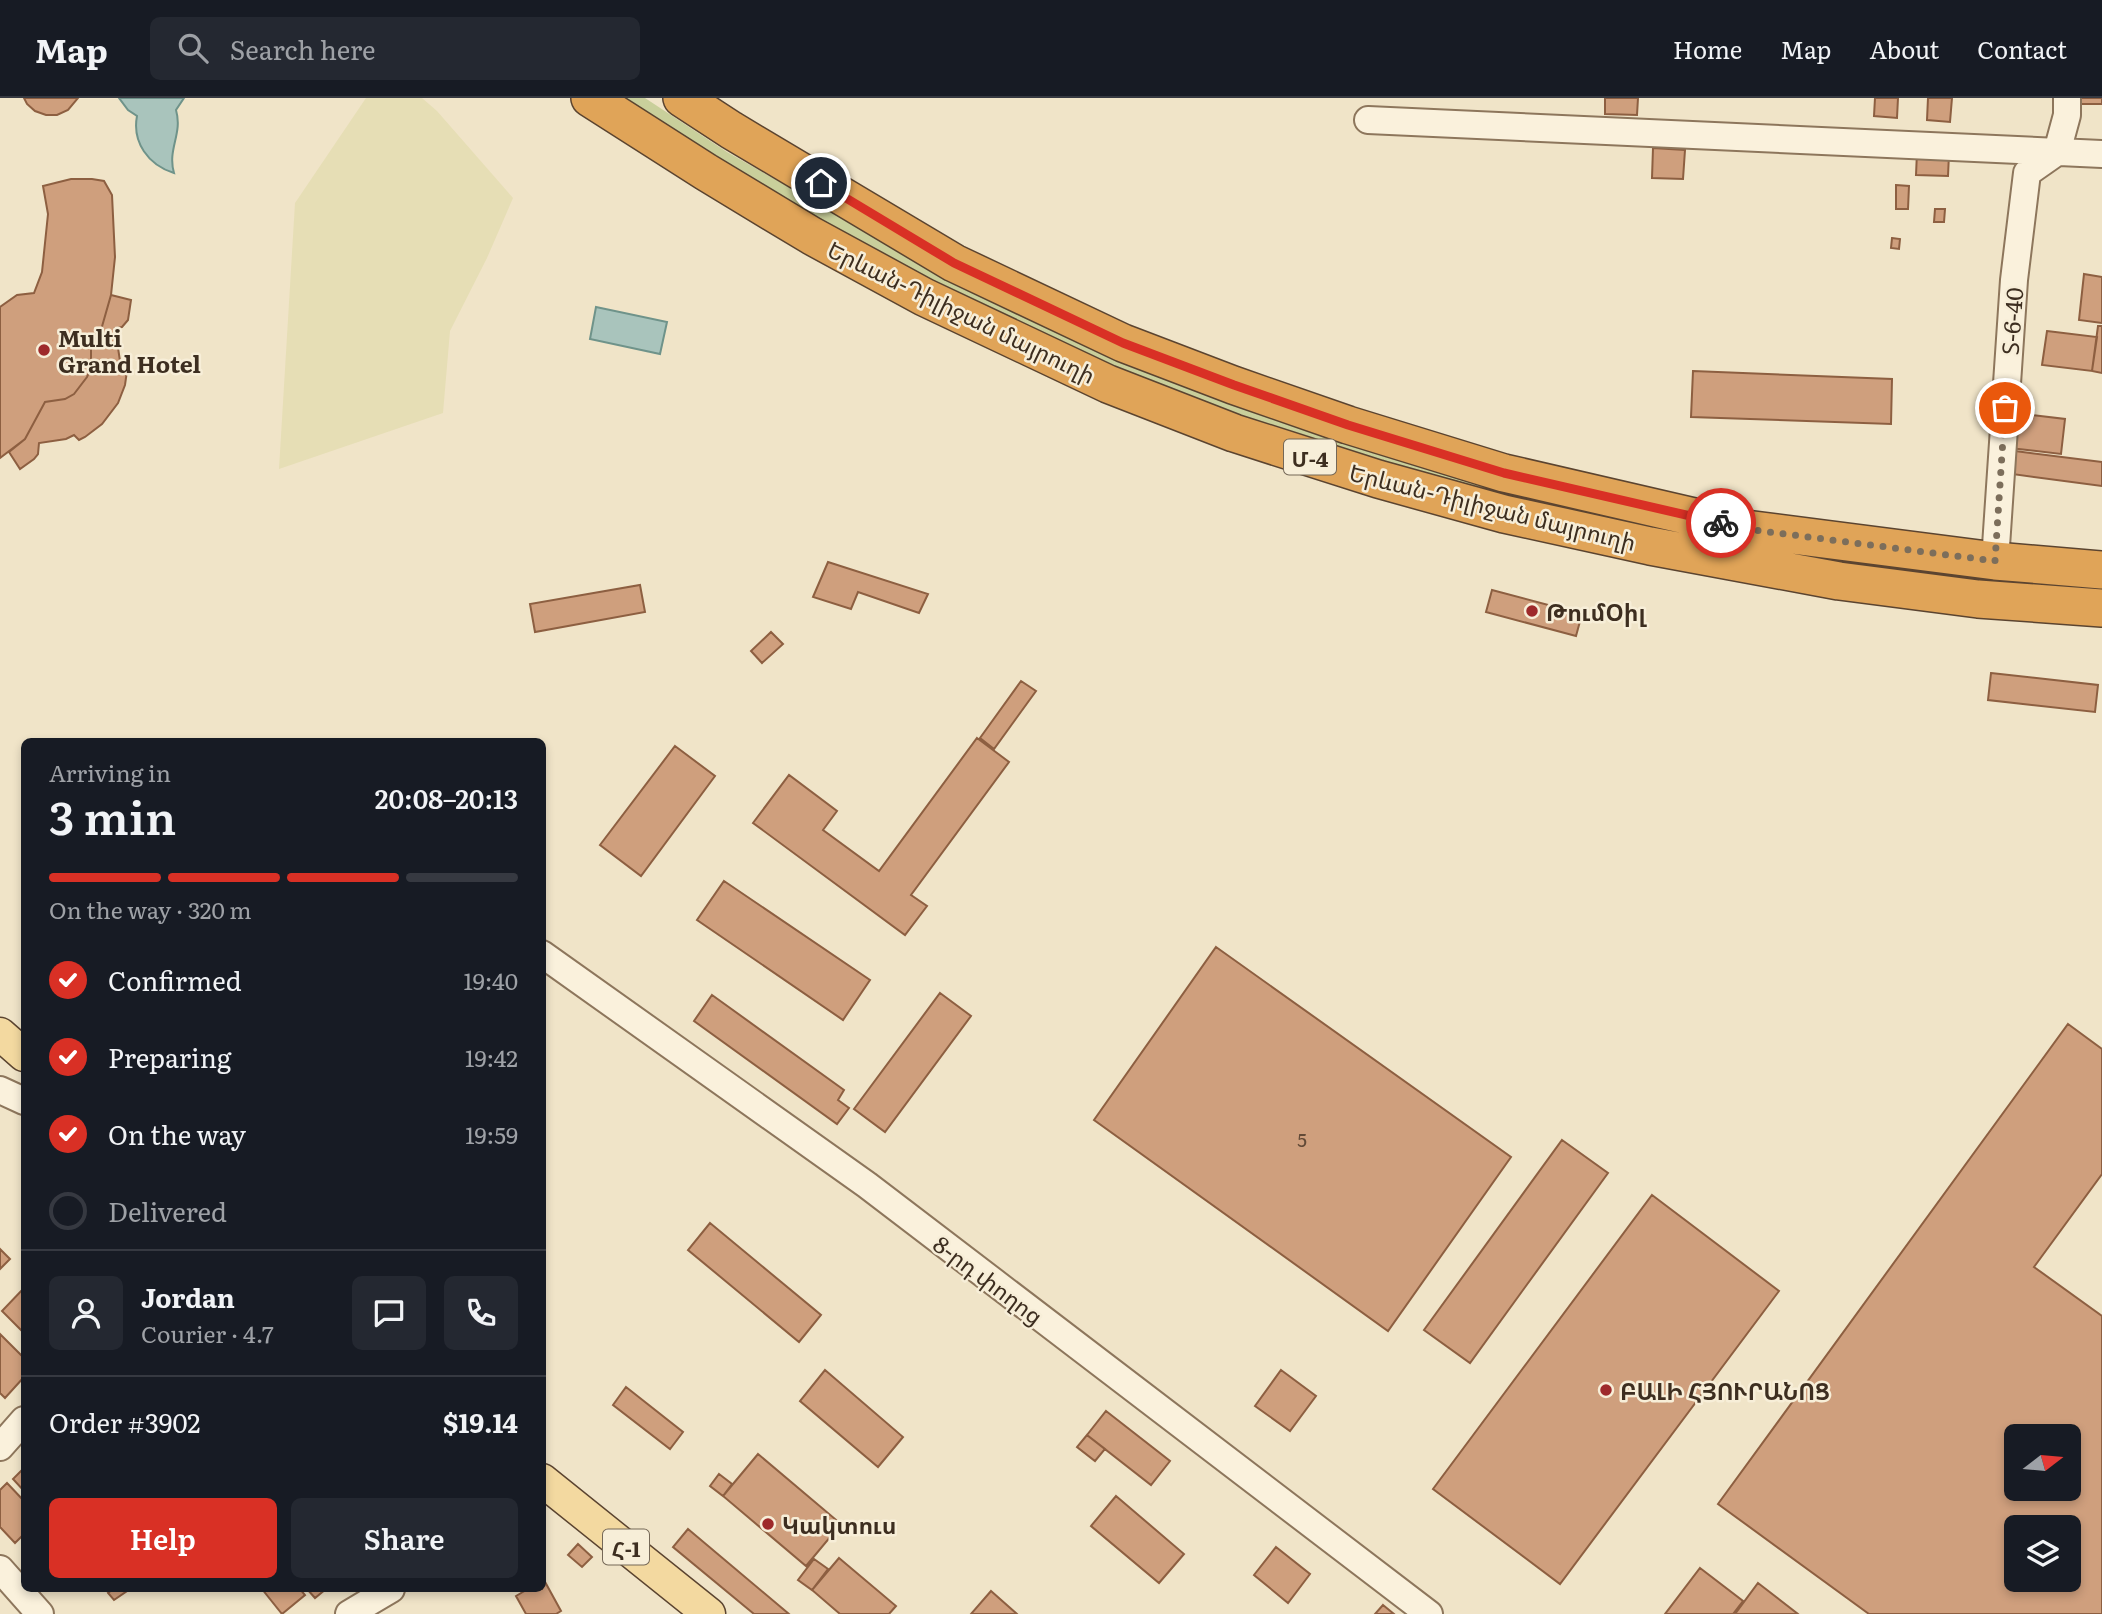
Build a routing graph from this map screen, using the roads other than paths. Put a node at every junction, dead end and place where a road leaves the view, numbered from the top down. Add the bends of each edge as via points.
1 (590, 98) edge
2 (682, 98) edge
3 (2067, 98) edge
4 (1368, 120) dead end
5 (2057, 152) junction
6 (2102, 154) edge
7 (1995, 561) junction
8 (2102, 570) edge
9 (2102, 608) edge
10 (546, 957) edge
11 (0, 1034) edge
12 (21, 1052) edge
13 (0, 1090) edge
14 (21, 1100) edge
15 (21, 1110) edge
16 (0, 1111) edge
17 (21, 1423) edge
18 (0, 1447) edge
19 (548, 1492) edge
20 (0, 1569) edge
21 (386, 1592) edge
22 (40, 1614) edge
23 (349, 1614) edge
24 (709, 1614) edge
25 (1429, 1614) edge

1 - 9 highway, Երևան-Դիլիջան մայրուղի / Մ-4 via 812,236 924,297 1108,384 1234,433 1504,514 1650,546 1851,582 1978,599
2 - 7 highway, Երևան-Դիլիջան մայրուղի / Մ-4 via 954,263 1123,343 1234,385 1504,473 1746,529
3 - 5 street
4 - 5 street
5 - 6 street
5 - 7 street, Տ-6-40 / Տ-6-40 via 2027,173 2014,280
7 - 8 highway, Երևան-Դիլիջան մայրուղի / Մ-4
10 - 25 street, 8-րդ փողոց via 867,1185
11 - 12 main road
13 - 14 street
15 - 16 street
17 - 18 street
19 - 24 main road, Հ-1
20 - 22 street
21 - 23 street

